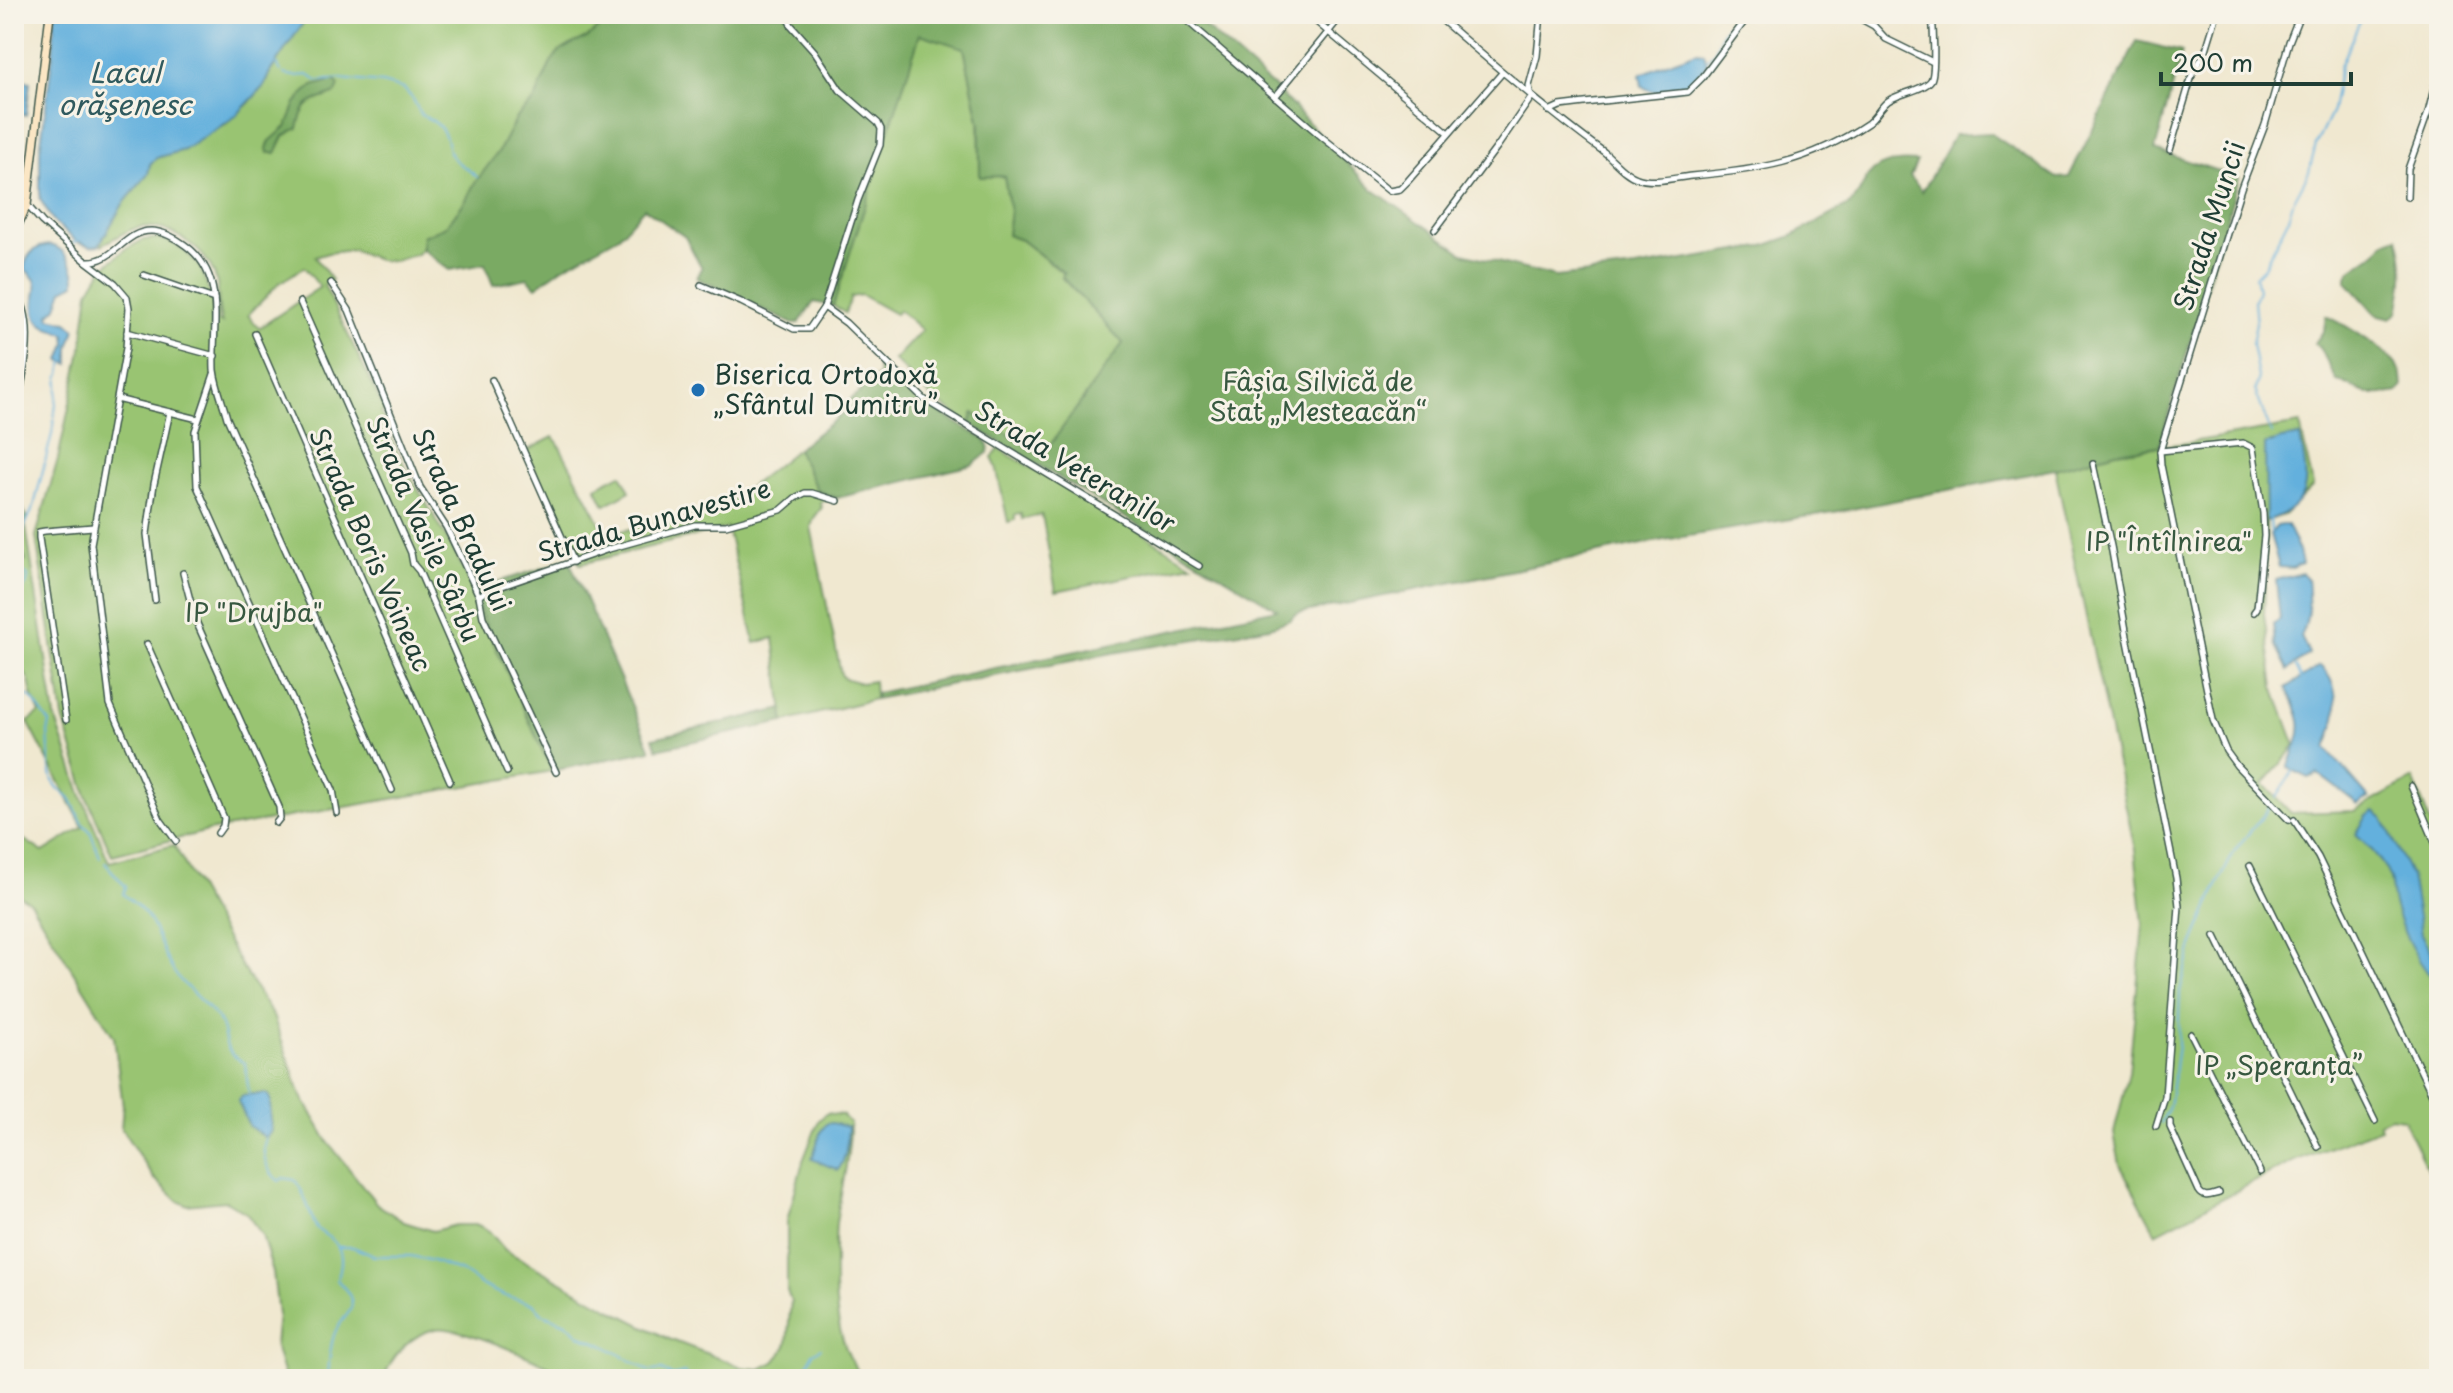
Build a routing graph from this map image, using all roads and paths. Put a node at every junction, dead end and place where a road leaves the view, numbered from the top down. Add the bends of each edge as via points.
1 (50, 14) edge
2 (786, 14) edge
3 (1179, 14) edge
4 (1307, 14) edge
5 (1343, 14) edge
6 (1435, 14) edge
7 (1541, 14) edge
8 (1750, 14) edge
9 (1852, 14) edge
10 (1932, 14) edge
11 (2217, 14) edge
12 (2300, 14) edge
13 (1327, 32) junction
14 (1933, 62) junction
15 (2439, 68) edge
16 (1502, 73) junction
17 (1275, 97) junction
18 (1531, 98) junction
19 (1549, 111) junction
20 (1449, 133) junction
21 (2170, 150) dead end
22 (2407, 197) dead end
23 (27, 205) junction
24 (14, 206) edge
25 (1435, 230) dead end
26 (14, 234) edge
27 (86, 261) junction
28 (144, 275) dead end
29 (331, 283) dead end
30 (701, 285) dead end
31 (16, 292) edge
32 (214, 299) junction
33 (300, 302) dead end
34 (824, 307) junction
35 (127, 332) junction
36 (255, 334) dead end
37 (215, 356) junction
38 (214, 373) junction
39 (492, 380) dead end
40 (117, 399) junction
41 (170, 412) junction
42 (198, 419) junction
43 (14, 421) edge
44 (2160, 451) junction
45 (2093, 464) dead end
46 (838, 501) dead end
47 (93, 527) junction
48 (573, 562) junction
49 (1199, 566) dead end
50 (183, 573) dead end
51 (479, 596) junction
52 (155, 600) dead end
53 (2254, 612) dead end
54 (147, 644) dead end
55 (66, 720) dead end
56 (507, 772) dead end
57 (556, 772) dead end
58 (450, 781) dead end
59 (2411, 786) dead end
60 (392, 790) dead end
61 (337, 813) dead end
62 (276, 823) dead end
63 (218, 833) dead end
64 (176, 841) dead end
65 (2439, 852) edge
66 (2250, 866) dead end
67 (2215, 936) dead end
68 (2191, 1034) dead end
69 (2439, 1109) edge
70 (2375, 1121) dead end
71 (2170, 1122) dead end
72 (2156, 1126) dead end
73 (2318, 1147) dead end
74 (2260, 1172) dead end
75 (2219, 1193) dead end

1 - 23 street
2 - 34 street via 840,90 881,129
3 - 17 street
4 - 13 street
5 - 13 street
6 - 16 street
7 - 18 street
8 - 19 street via 1688,92
9 - 14 street via 1886,39
10 - 14 street
11 - 21 street
12 - 44 street, Strada Muncii
13 - 17 street
13 - 20 street
14 - 19 street via 1926,86 1897,95 1870,122 1817,152 1731,172 1640,179
15 - 22 street via 2408,169
16 - 18 street
16 - 20 street
17 - 20 street via 1389,191 1403,186
18 - 19 street
18 - 25 street
23 - 24 street
23 - 26 street
23 - 27 street
27 - 32 street via 103,260 140,233 164,233 202,261
27 - 35 street via 127,297
28 - 32 street
29 - 51 street, Strada Bradului via 349,310 420,487
30 - 34 street via 799,331 809,329
31 - 43 street via 25,312 27,339
32 - 37 street
33 - 56 street, Strada Vasile Sârbu
34 - 49 street, Strada Veteranilor via 925,400
35 - 37 street
35 - 40 street
36 - 58 street, Strada Boris Voineac
37 - 38 street
38 - 42 street
38 - 60 street via 227,418
39 - 48 street
40 - 41 street
40 - 47 street
41 - 42 street
41 - 52 street via 147,534
42 - 61 street via 199,493 333,790
44 - 53 street via 2243,443 2253,448 2264,536
44 - 69 street via 2216,729 2237,766 2292,820 2318,857
45 - 72 street via 2179,906 2165,1097
46 - 48 street, Strada Bunavestire via 805,493 781,510 726,525 695,525
47 - 55 street via 39,532
47 - 64 street via 108,696 160,819
48 - 51 street, Strada Bunavestire
50 - 62 street via 195,619 279,807
51 - 57 street, Strada Bradului via 483,617
54 - 63 street via 224,818
59 - 65 street
66 - 70 street
67 - 73 street
68 - 74 street
71 - 75 street via 2199,1191 2207,1196

